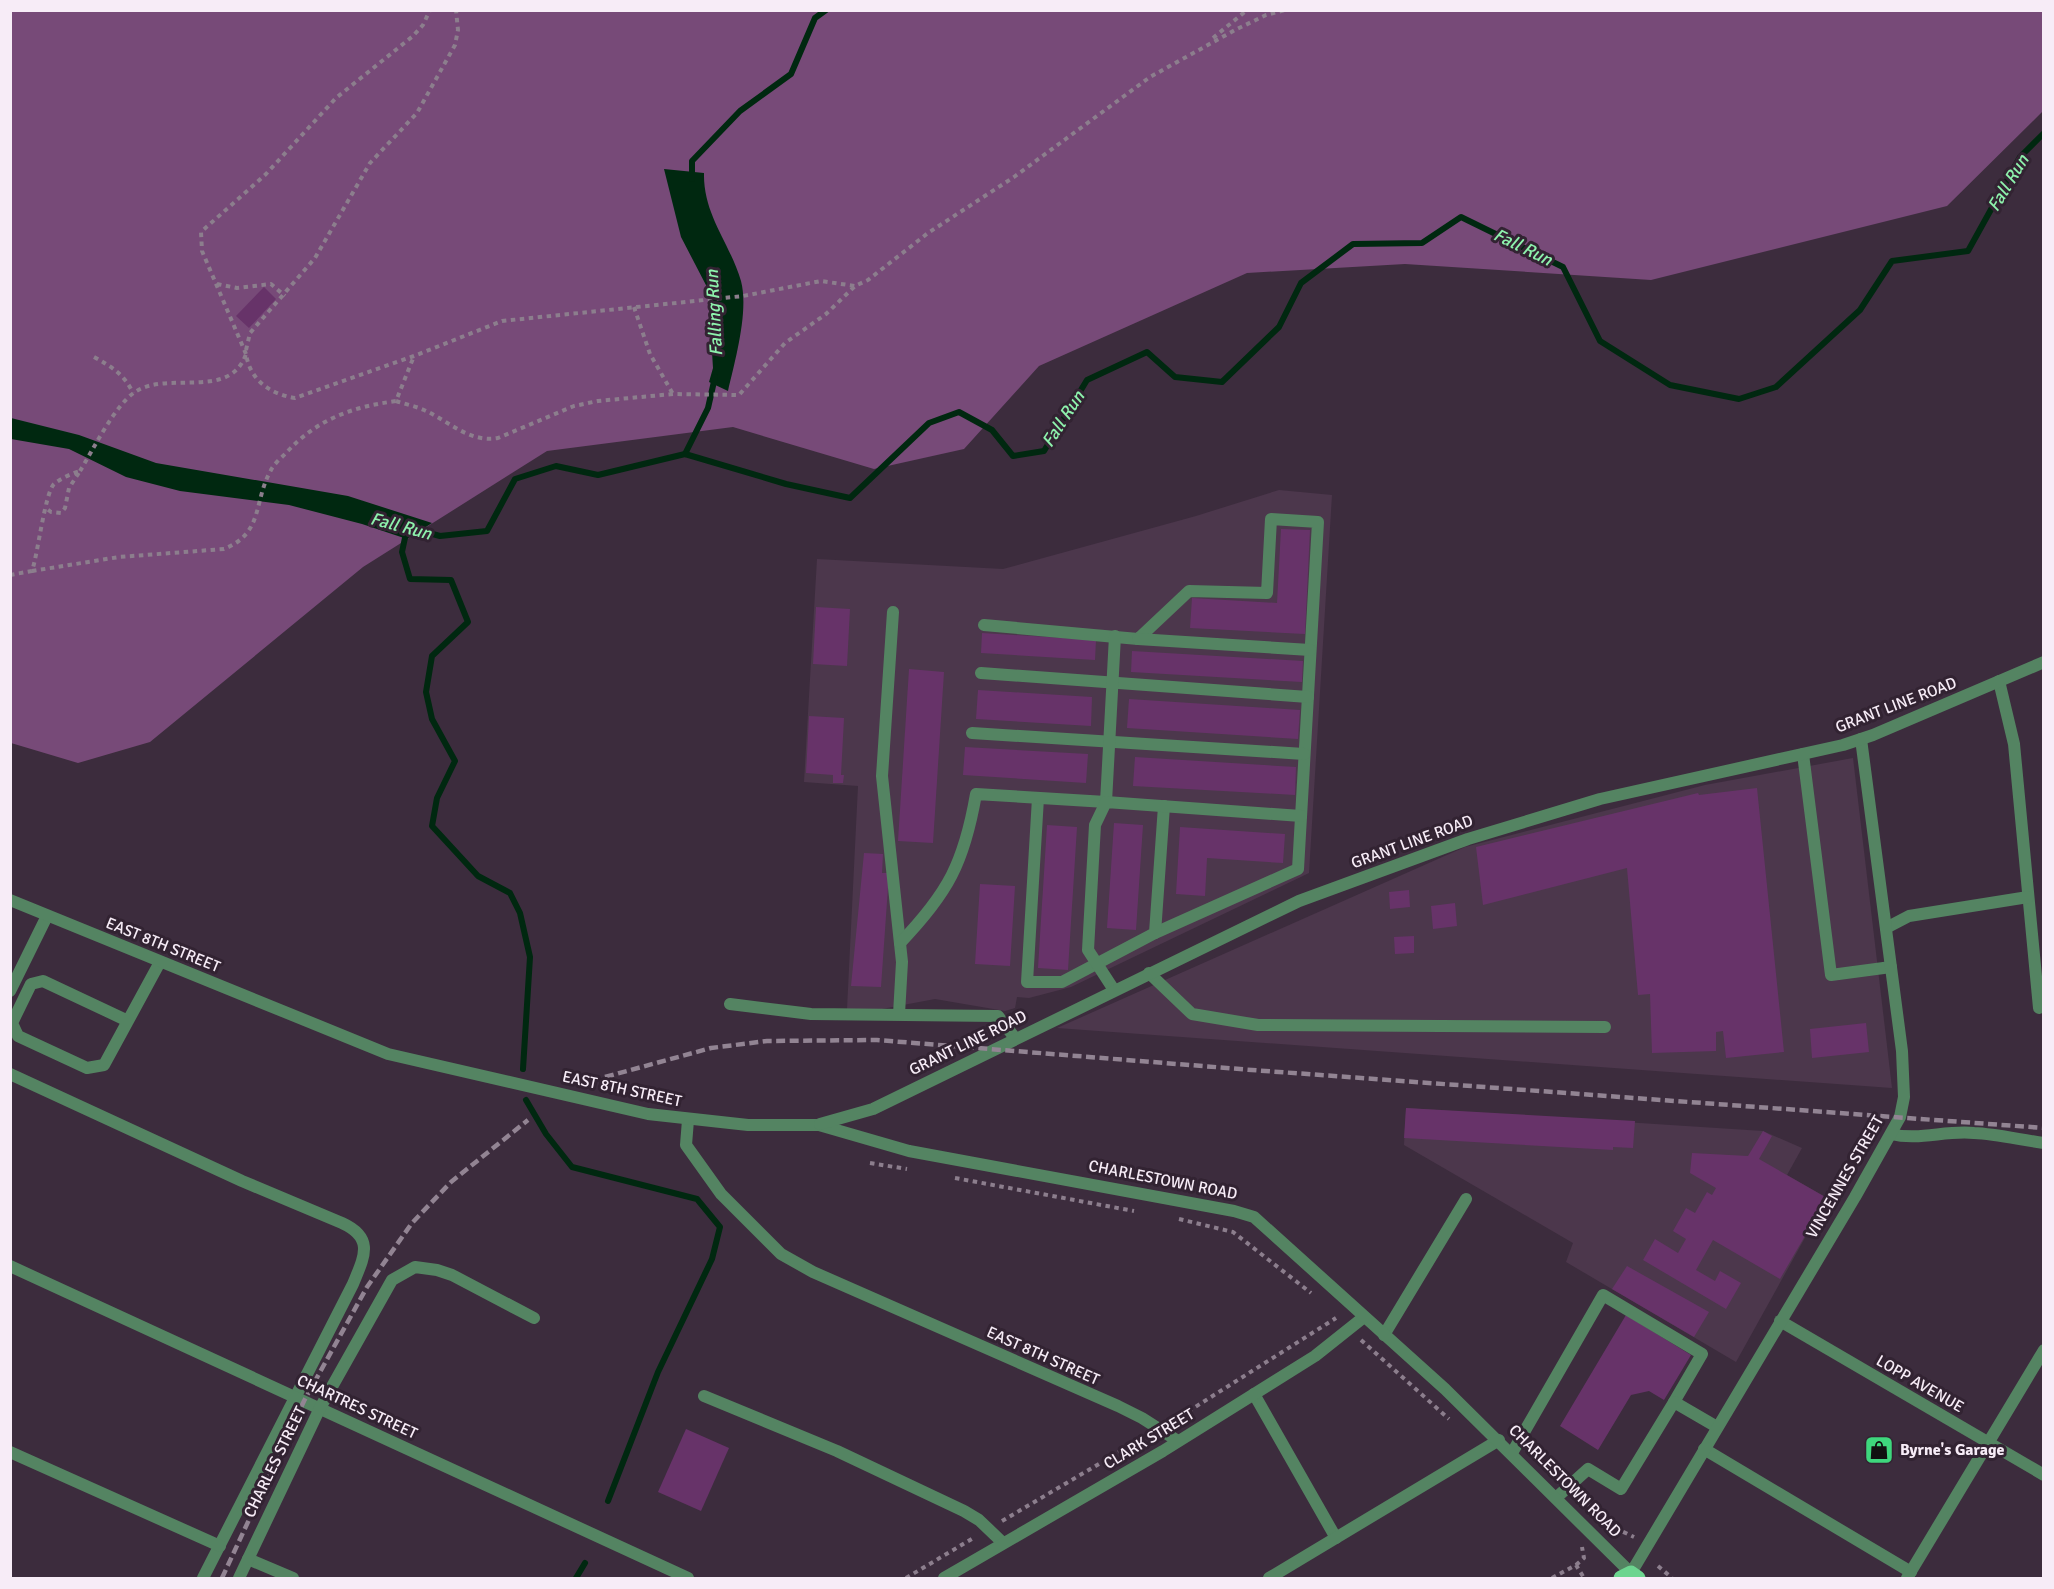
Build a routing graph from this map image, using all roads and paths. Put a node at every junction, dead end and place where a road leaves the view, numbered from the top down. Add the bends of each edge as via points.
1 (430, 10) edge
2 (456, 10) edge
3 (1247, 10) edge
4 (1285, 10) edge
5 (1205, 45) junction
6 (217, 284) junction
7 (855, 286) junction
8 (285, 296) junction
9 (634, 307) junction
10 (246, 354) junction
11 (414, 356) junction
12 (94, 357) dead end
13 (133, 393) junction
14 (673, 394) junction
15 (396, 402) junction
16 (80, 471) junction
17 (46, 508) junction
18 (32, 571) junction
19 (10, 575) edge
20 (893, 612) dead end
21 (984, 625) dead end
22 (1115, 636) junction
23 (1138, 639) junction
24 (1310, 650) junction
25 (2043, 662) edge
26 (981, 673) dead end
27 (1999, 681) junction
28 (1112, 683) junction
29 (1308, 697) junction
30 (972, 733) dead end
31 (1861, 739) junction
32 (1109, 742) junction
33 (1304, 754) junction
34 (1803, 754) junction
35 (1038, 798) junction
36 (1106, 802) junction
37 (1164, 806) junction
38 (1301, 816) junction
39 (2028, 897) junction
40 (10, 900) edge
41 (47, 916) junction
42 (1886, 928) junction
43 (1155, 933) junction
44 (900, 943) junction
45 (160, 962) junction
46 (1097, 962) junction
47 (1891, 967) junction
48 (1149, 974) junction
49 (1114, 990) junction
50 (10, 991) edge
51 (730, 1004) dead end
52 (2039, 1008) dead end
53 (899, 1014) junction
54 (128, 1021) junction
55 (1605, 1027) dead end
56 (1015, 1038) junction
57 (10, 1074) edge
58 (688, 1120) junction
59 (819, 1125) junction
60 (1891, 1134) junction
61 (2043, 1143) edge
62 (870, 1163) dead end
63 (913, 1170) dead end
64 (947, 1177) dead end
65 (1466, 1199) dead end
66 (1140, 1212) dead end
67 (1175, 1218) dead end
68 (10, 1266) edge
69 (1317, 1298) dead end
70 (1331, 1311) dead end
71 (1335, 1317) junction
72 (1364, 1317) junction
73 (534, 1318) dead end
74 (1779, 1321) junction
75 (1348, 1329) junction
76 (1384, 1335) junction
77 (1361, 1340) dead end
78 (2043, 1350) edge
79 (1254, 1394) junction
80 (294, 1396) junction
81 (704, 1396) dead end
82 (1674, 1402) junction
83 (320, 1408) junction
84 (1717, 1427) junction
85 (1159, 1429) junction
86 (1499, 1440) junction
87 (1178, 1441) junction
88 (1988, 1443) junction
89 (1704, 1449) junction
90 (10, 1452) edge
91 (1512, 1453) junction
92 (2043, 1475) edge
93 (1569, 1486) junction
94 (1557, 1497) junction
95 (988, 1529) junction
96 (1336, 1538) junction
97 (1597, 1538) junction
98 (1004, 1544) junction
99 (220, 1546) junction
100 (1581, 1546) dead end
101 (248, 1559) junction
102 (1658, 1566) dead end
103 (1909, 1575) edge
104 (1630, 1577) edge
105 (203, 1578) edge
106 (239, 1578) edge
107 (293, 1578) edge
108 (688, 1578) edge
109 (906, 1578) edge
110 (944, 1578) edge
111 (1269, 1578) edge
112 (1552, 1578) edge
113 (1584, 1578) edge
114 (1672, 1578) edge

1 - 6 path via 413,36 343,92 266,174 201,232 202,251
2 - 8 path via 455,45 417,113 370,163 315,258
3 - 5 path
4 - 5 path via 1266,15
5 - 7 path via 1150,77
6 - 8 path via 237,288 271,284
6 - 10 path
7 - 9 path via 821,282 743,296
7 - 14 path via 826,314 784,343 739,395
8 - 10 path via 250,333
9 - 11 path via 502,321
9 - 14 path via 650,354
10 - 11 path via 250,370 269,391 295,398
10 - 13 path via 242,366 220,379 153,386
11 - 15 path
12 - 13 path via 117,370
13 - 16 path
14 - 15 path via 623,397 574,406 488,440 471,436 422,409
15 - 18 path via 340,412 317,424 271,469 249,532 240,543 224,549 118,557
16 - 17 path via 55,483
16 - 17 path via 69,488 61,513
17 - 18 path
18 - 19 path
20 - 44 street via 882,776
21 - 22 street
22 - 23 street
22 - 28 street
23 - 24 street
23 - 24 street via 1189,591 1267,593 1271,519 1318,522
24 - 29 street
25 - 27 street, GRANT LINE ROAD
26 - 28 street
27 - 31 street, GRANT LINE ROAD
27 - 39 street via 2014,744
28 - 29 street
28 - 32 street
29 - 33 street
30 - 32 street
31 - 34 street, GRANT LINE ROAD
31 - 42 street, VINCENNES STREET
32 - 33 street
32 - 36 street
33 - 38 street
34 - 47 street via 1831,975
34 - 48 street, GRANT LINE ROAD via 1600,799 1468,839 1299,901
35 - 36 street
35 - 44 street via 976,794 969,836 950,879 933,908
35 - 46 street via 1027,982 1062,982
36 - 37 street
36 - 46 street via 1095,825 1088,950
37 - 38 street
37 - 43 street
38 - 43 street via 1298,869
39 - 42 street via 1909,916
39 - 52 street
40 - 41 street, EAST 8TH STREET
41 - 45 street, EAST 8TH STREET
41 - 50 street
42 - 47 street, VINCENNES STREET
43 - 46 street
44 - 53 street
45 - 54 street
45 - 58 street, EAST 8TH STREET via 388,1054
46 - 49 street
47 - 60 street, VINCENNES STREET via 1904,1097
48 - 49 street, GRANT LINE ROAD
48 - 55 street via 1192,1014 1258,1025
49 - 56 street, GRANT LINE ROAD
51 - 53 street via 811,1014
53 - 56 street via 998,1016
54 - 54 street via 104,1065 87,1068 18,1036 12,1023 30,984 43,981
56 - 59 street, GRANT LINE ROAD via 873,1109
57 - 80 street via 357,1230 364,1240 360,1268
58 - 59 street, CHARLESTOWN ROAD
58 - 85 street, EAST 8TH STREET via 686,1145 721,1194 782,1254 813,1272 1126,1410
59 - 72 street, CHARLESTOWN ROAD via 909,1151 1245,1214 1262,1223
60 - 61 street via 1910,1139 1939,1133 1974,1133
60 - 74 street, VINCENNES STREET
62 - 63 path
64 - 66 path
65 - 76 street
67 - 69 path via 1233,1232
68 - 80 street, CHARTRES STREET
70 - 71 path
71 - 75 path
71 - 85 path
72 - 75 street, CLARK STREET
72 - 76 street, CHARLESTOWN ROAD
73 - 83 street, CHARLES STREET via 452,1275 415,1267 392,1280
74 - 84 street, VINCENNES STREET
74 - 88 street, LOPP AVENUE
75 - 77 path
75 - 79 street, CLARK STREET via 1315,1356
76 - 86 street, CHARLESTOWN ROAD
78 - 88 street
79 - 87 street, CLARK STREET
79 - 96 street
80 - 83 street, CHARTRES STREET
80 - 99 street
81 - 95 street via 837,1451 964,1511
82 - 84 street
82 - 91 street via 1702,1354 1603,1295
82 - 93 street via 1621,1489 1588,1469
83 - 101 street, CHARLES STREET
83 - 108 street, CHARTRES STREET
84 - 89 street, VINCENNES STREET
85 - 87 street, EAST 8TH STREET
85 - 95 path
86 - 91 street, CHARLESTOWN ROAD
86 - 96 street
87 - 98 street, CLARK STREET
88 - 92 street, LOPP AVENUE
88 - 103 street
89 - 103 street
89 - 104 street, VINCENNES STREET
90 - 99 street
91 - 94 street, CHARLESTOWN ROAD
93 - 94 street
93 - 97 path via 1616,1528
94 - 97 street, CHARLESTOWN ROAD
95 - 98 street
95 - 109 path
96 - 111 street
97 - 100 path
97 - 104 street, CHARLESTOWN ROAD
98 - 110 street, CLARK STREET
99 - 105 street
101 - 106 street, CHARLES STREET
101 - 107 street
102 - 114 path
112 - 113 path via 1576,1565

